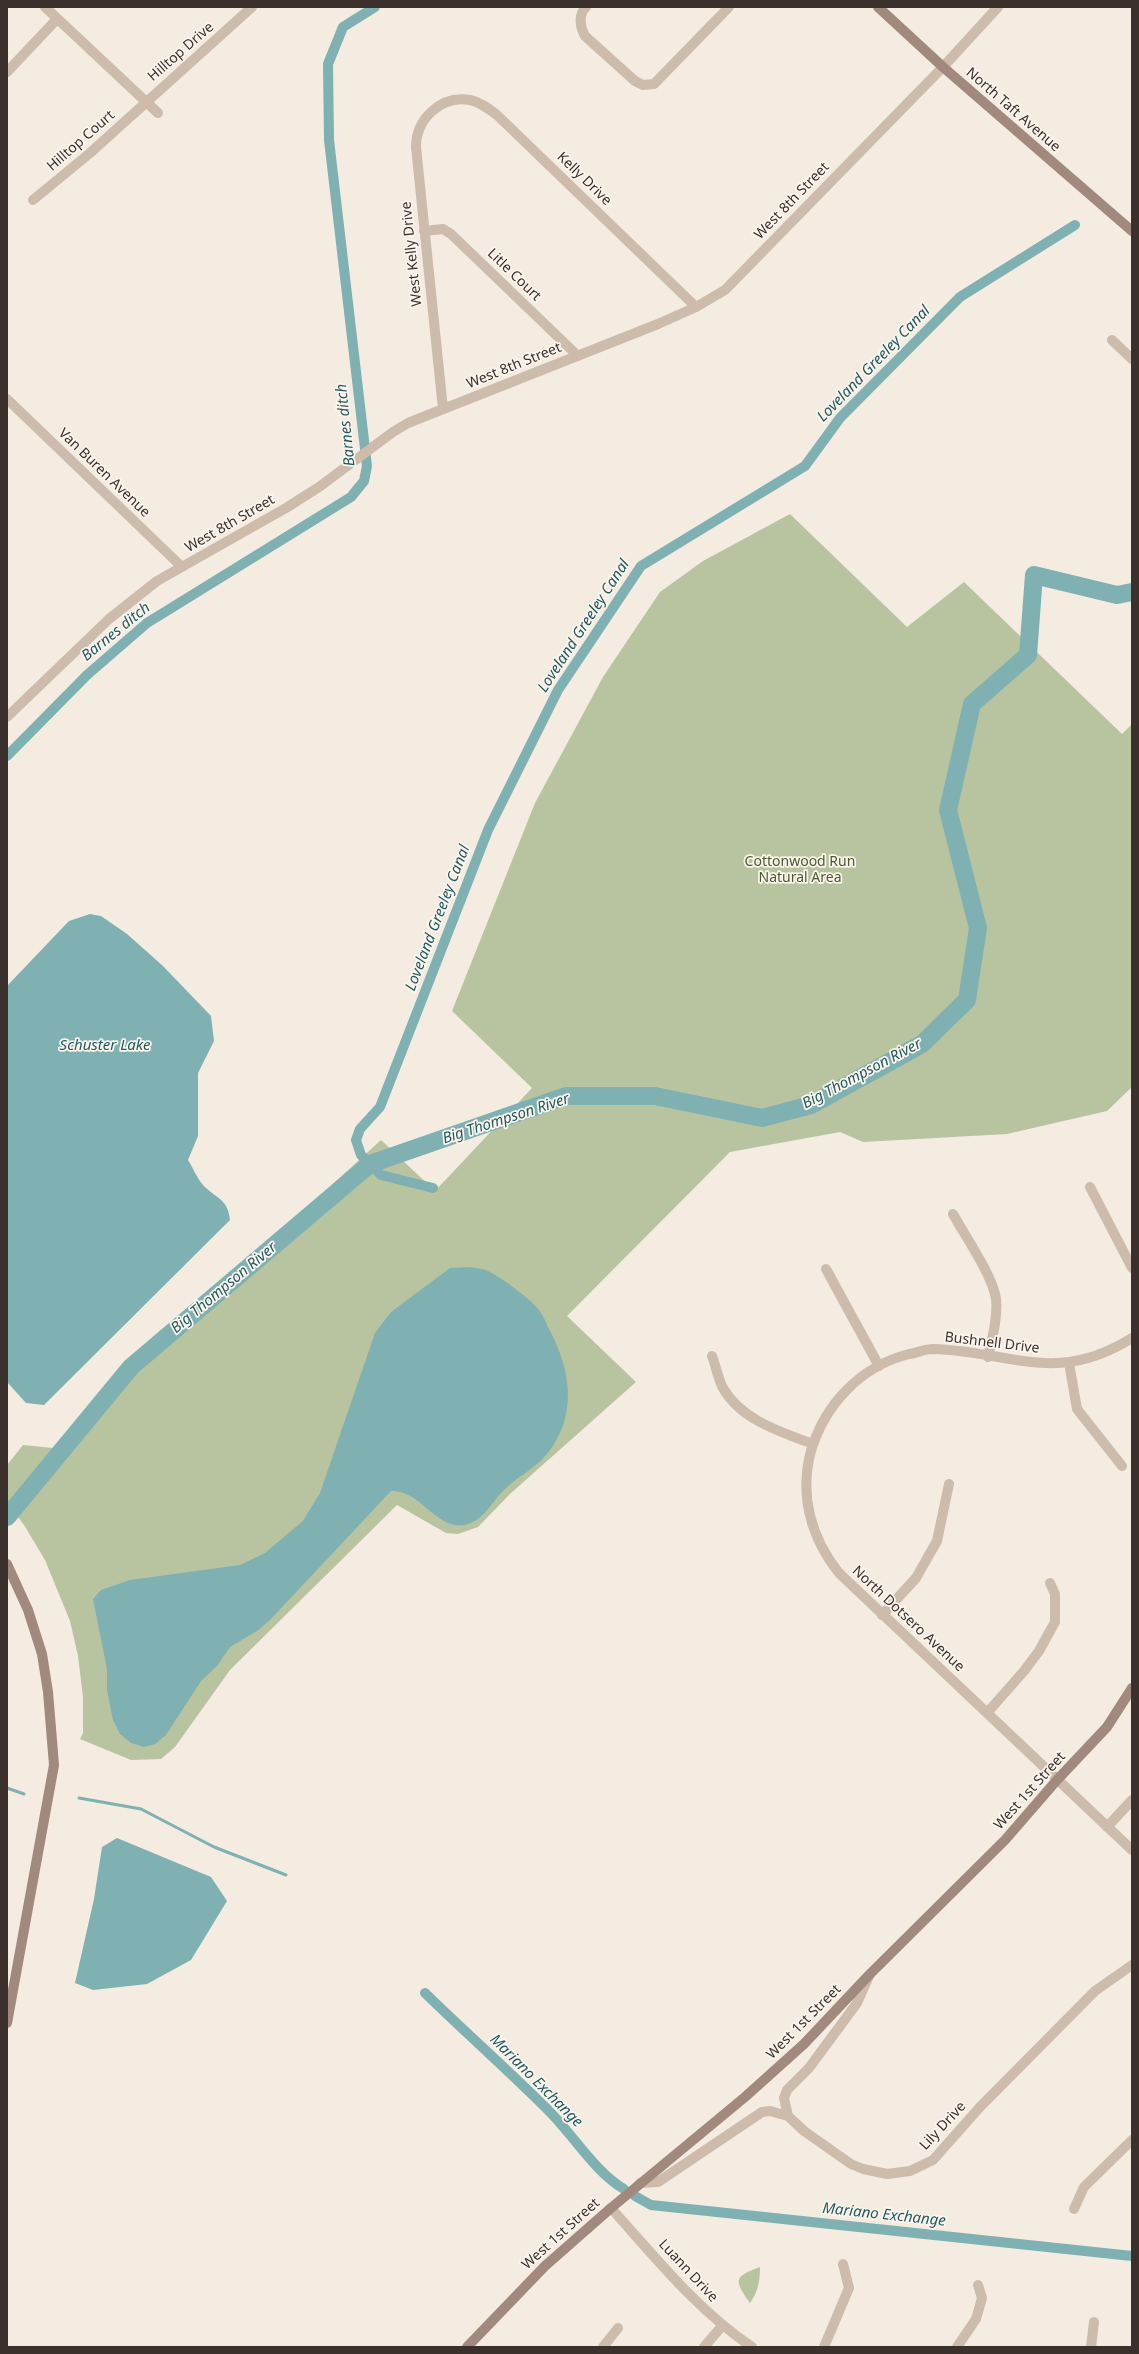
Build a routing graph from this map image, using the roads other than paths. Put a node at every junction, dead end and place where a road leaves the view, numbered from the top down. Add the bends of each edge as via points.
1 (44, 7) edge
2 (252, 7) edge
3 (586, 7) edge
4 (729, 7) edge
5 (878, 7) edge
6 (998, 7) edge
7 (57, 19) junction
8 (943, 67) junction
9 (7, 72) edge
10 (146, 102) junction
11 (441, 105) joint
12 (158, 113) dead end
13 (34, 200) dead end
14 (424, 231) junction
15 (1132, 231) edge
16 (696, 307) junction
17 (1112, 340) dead end
18 (578, 356) junction
19 (1132, 359) edge
20 (7, 399) edge
21 (443, 409) junction
22 (182, 567) junction
23 (7, 717) edge
24 (1090, 1187) dead end
25 (953, 1214) dead end
26 (826, 1268) dead end
27 (1132, 1268) edge
28 (1132, 1338) edge
29 (712, 1356) dead end
30 (988, 1357) junction
31 (1069, 1363) junction
32 (879, 1366) junction
33 (813, 1444) junction
34 (1122, 1466) dead end
35 (948, 1484) dead end
36 (8, 1565) edge
37 (1050, 1583) dead end
38 (882, 1615) junction
39 (1132, 1688) edge
40 (987, 1713) junction
41 (1057, 1780) junction
42 (1132, 1800) edge
43 (1107, 1827) junction
44 (1132, 1850) edge
45 (1132, 1965) edge
46 (870, 1974) junction
47 (7, 2023) edge
48 (788, 2116) junction
49 (1130, 2145) edge
50 (640, 2183) junction
51 (611, 2208) junction
52 (1074, 2210) dead end
53 (843, 2264) dead end
54 (978, 2285) dead end
55 (1094, 2322) dead end
56 (722, 2326) junction
57 (618, 2328) dead end
58 (467, 2347) edge
59 (603, 2347) edge
60 (704, 2347) edge
61 (752, 2347) edge
62 (824, 2347) edge
63 (957, 2347) edge
64 (1091, 2347) edge

1 - 7 street
2 - 10 street, Hilltop Drive
3 - 4 street via 581,18 581,29 585,36 635,81 643,85 654,84
5 - 8 main road, North Taft Avenue
6 - 8 street, West 8th Street
7 - 9 street
7 - 10 street
8 - 15 main road, North Taft Avenue
8 - 16 street, West 8th Street via 726,290
10 - 12 street
10 - 13 street, Hilltop Court
11 - 14 street, West Kelly Drive via 426,118 416,141
11 - 16 street, Kelly Drive via 452,100 471,100 497,115
14 - 18 street, Litle Court via 443,230 451,234
14 - 21 street, West Kelly Drive
16 - 18 street, West 8th Street
17 - 19 street
18 - 21 street, West 8th Street
20 - 22 street, Van Buren Avenue
21 - 22 street, West 8th Street via 408,424 286,508
22 - 23 street, West 8th Street via 157,581 109,619
24 - 27 street
25 - 30 street via 992,1284 996,1298
26 - 32 street
28 - 31 street, Bushnell Drive via 1113,1350
29 - 33 street via 722,1387 742,1409 774,1430
30 - 31 street, Bushnell Drive via 1040,1364
30 - 32 street, Bushnell Drive via 931,1349 889,1360
31 - 34 street via 1077,1410
32 - 33 street, Bushnell Drive via 851,1384 832,1406
33 - 38 street, North Dotsero Avenue via 808,1466 807,1496 812,1526 819,1544 839,1573
35 - 38 street via 936,1542 916,1578
36 - 47 main road via 28,1610 42,1654 54,1764
37 - 40 street via 1055,1594 1055,1622 1039,1651
38 - 40 street, North Dotsero Avenue
39 - 41 main road, West 1st Street via 1107,1727
40 - 41 street, North Dotsero Avenue
41 - 43 street, North Dotsero Avenue
41 - 46 main road, West 1st Street via 1004,1840
42 - 43 street
43 - 44 street, North Dotsero Avenue
45 - 48 street, Lily Drive via 1095,1991 980,2107 942,2152 922,2166 887,2174 863,2169 810,2135
46 - 48 street via 857,2003 809,2068 787,2090 784,2098
46 - 50 main road, West 1st Street via 804,2044
48 - 50 street via 770,2111 762,2112 658,2182
49 - 52 street via 1084,2187
50 - 51 main road, West 1st Street
51 - 56 street, Luann Drive
51 - 58 main road, West 1st Street via 528,2281
53 - 62 street via 848,2288
54 - 63 street via 982,2298 976,2318
55 - 64 street
56 - 60 street
56 - 61 street, Luann Drive
57 - 59 street

